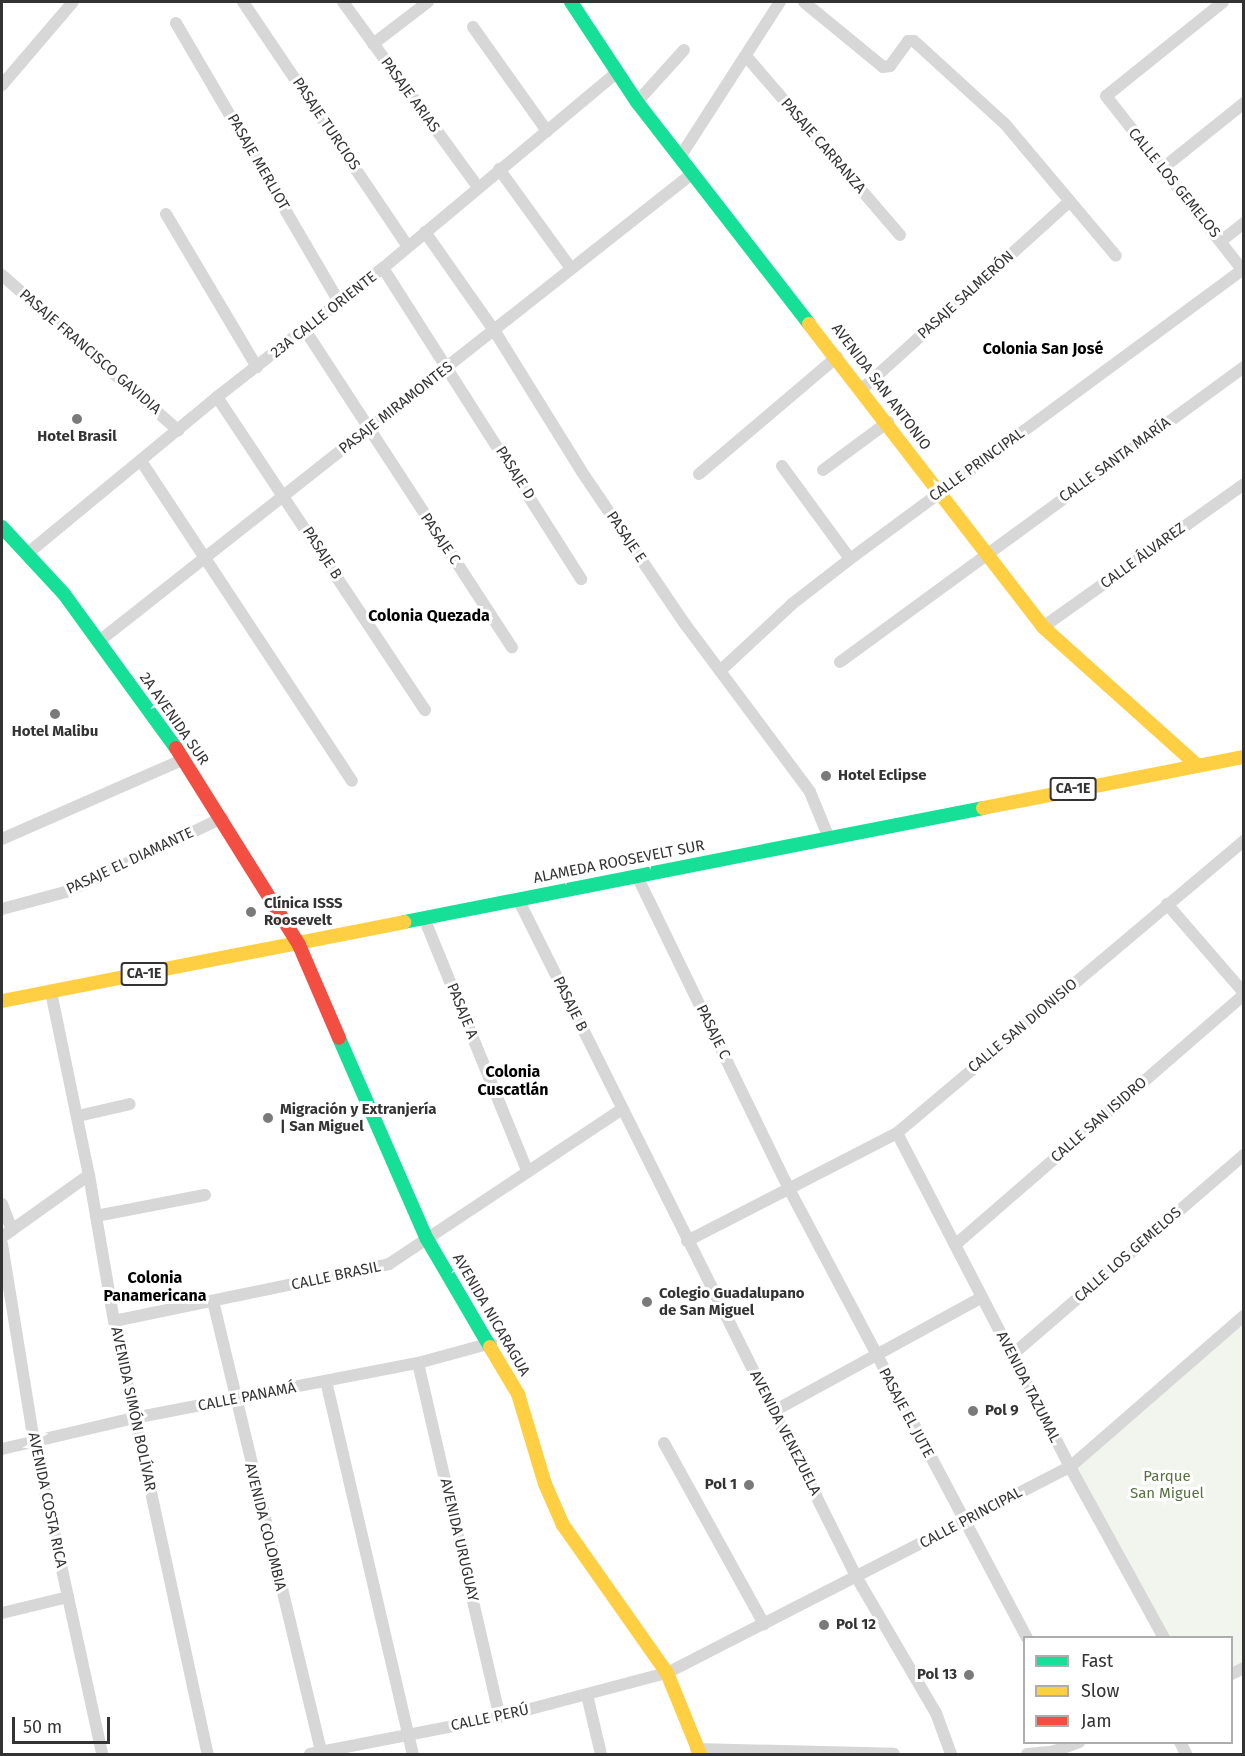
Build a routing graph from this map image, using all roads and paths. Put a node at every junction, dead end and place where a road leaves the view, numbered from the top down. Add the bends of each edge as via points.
1 (73, 2) edge
2 (243, 2) edge
3 (343, 2) edge
4 (428, 2) edge
5 (571, 2) edge
6 (780, 2) edge
7 (804, 2) edge
8 (1223, 2) edge
9 (176, 22) dead end
10 (473, 27) dead end
11 (373, 44) junction
12 (684, 51) dead end
13 (746, 56) junction
14 (617, 72) junction
15 (2, 85) edge
16 (637, 102) junction
17 (1244, 103) edge
18 (546, 131) junction
19 (681, 157) junction
20 (1163, 168) junction
21 (499, 170) junction
22 (693, 173) junction
23 (478, 187) junction
24 (1070, 201) junction
25 (166, 214) dead end
26 (1244, 223) edge
27 (425, 232) junction
28 (900, 235) dead end
29 (1221, 241) junction
30 (408, 247) junction
31 (1116, 256) dead end
32 (570, 267) junction
33 (383, 268) junction
34 (1243, 271) edge
35 (2, 275) edge
36 (339, 302) junction
37 (305, 330) junction
38 (494, 330) junction
39 (837, 357) junction
40 (257, 367) junction
41 (1244, 367) edge
42 (448, 368) junction
43 (862, 389) junction
44 (217, 397) junction
45 (888, 423) junction
46 (178, 430) junction
47 (368, 430) junction
48 (141, 461) junction
49 (782, 466) dead end
50 (823, 470) dead end
51 (699, 474) dead end
52 (1244, 484) edge
53 (940, 492) junction
54 (285, 496) junction
55 (2, 527) edge
56 (28, 553) junction
57 (986, 554) junction
58 (206, 558) junction
59 (850, 559) junction
60 (581, 579) dead end
61 (1043, 627) junction
62 (98, 642) junction
63 (512, 648) dead end
64 (840, 662) dead end
65 (720, 671) junction
66 (425, 710) dead end
67 (183, 759) junction
68 (1239, 760) edge
69 (1197, 765) junction
70 (352, 781) dead end
71 (222, 818) junction
72 (829, 838) junction
73 (2, 839) edge
74 (1244, 841) edge
75 (637, 876) junction
76 (518, 899) junction
77 (1167, 904) junction
78 (2, 909) edge
79 (424, 918) junction
80 (299, 945) junction
81 (51, 992) junction
82 (1244, 994) edge
83 (2, 1001) edge
84 (130, 1104) dead end
85 (622, 1109) junction
86 (78, 1116) junction
87 (897, 1133) junction
88 (1244, 1155) edge
89 (527, 1170) junction
90 (89, 1175) junction
91 (788, 1187) junction
92 (205, 1195) dead end
93 (2, 1204) edge
94 (96, 1216) junction
95 (7, 1233) edge
96 (427, 1239) junction
97 (687, 1241) junction
98 (2, 1244) edge
99 (955, 1245) junction
100 (982, 1297) junction
101 (213, 1301) junction
102 (1244, 1316) edge
103 (114, 1321) junction
104 (491, 1343) junction
105 (875, 1354) junction
106 (1012, 1355) junction
107 (418, 1363) junction
108 (326, 1381) junction
109 (234, 1399) junction
110 (774, 1411) junction
111 (134, 1418) junction
112 (34, 1441) junction
113 (664, 1443) dead end
114 (2, 1449) edge
115 (1070, 1467) junction
116 (964, 1522) junction
117 (857, 1578) junction
118 (68, 1597) junction
119 (2, 1613) edge
120 (764, 1624) junction
121 (1026, 1636) edge
122 (1163, 1636) edge
123 (667, 1673) junction
124 (587, 1695) junction
125 (500, 1717) junction
126 (409, 1735) junction
127 (1076, 1744) edge
128 (698, 1752) edge
129 (315, 1753) edge
130 (102, 1755) edge
131 (208, 1755) edge
132 (413, 1755) edge
133 (601, 1755) edge
134 (894, 1755) edge
135 (951, 1755) edge
136 (1027, 1755) edge

1 - 15 street
2 - 30 street, PASAJE TURCIOS
3 - 11 street, PASAJE ARIAS
4 - 11 street
5 - 14 main road, AVENIDA SAN ANTONIO
6 - 13 street
7 - 24 street via 884,67 890,66 908,41 914,41 985,104
8 - 20 street, CALLE LOS GEMELOS via 1107,95
9 - 36 street, PASAJE MERLIOT
10 - 18 street
11 - 23 street, PASAJE ARIAS
12 - 16 street
13 - 19 street
13 - 28 street, PASAJE CARRANZA
14 - 16 main road, AVENIDA SAN ANTONIO
14 - 18 street, 23A CALLE ORIENTE
16 - 19 main road, AVENIDA SAN ANTONIO
17 - 20 street
18 - 21 street, 23A CALLE ORIENTE
19 - 22 main road, AVENIDA SAN ANTONIO
20 - 29 street, CALLE LOS GEMELOS
21 - 23 street, 23A CALLE ORIENTE
21 - 32 street
22 - 32 street, PASAJE MIRAMONTES
22 - 39 main road, AVENIDA SAN ANTONIO
23 - 27 street, 23A CALLE ORIENTE
24 - 31 street
24 - 43 street, PASAJE SALMERÓN
25 - 40 street
26 - 29 street
27 - 30 street, 23A CALLE ORIENTE
27 - 38 street, PASAJE E
29 - 34 street, CALLE LOS GEMELOS
30 - 33 street, 23A CALLE ORIENTE
32 - 38 street, PASAJE MIRAMONTES
33 - 36 street, 23A CALLE ORIENTE
33 - 42 street, PASAJE D
34 - 53 street, CALLE PRINCIPAL
35 - 46 street, PASAJE FRANCISCO GAVIDIA
36 - 37 street, 23A CALLE ORIENTE
37 - 40 street, 23A CALLE ORIENTE
37 - 47 street, PASAJE C
38 - 42 street, PASAJE MIRAMONTES
38 - 65 street, PASAJE E via 582,472
39 - 43 main road, AVENIDA SAN ANTONIO
39 - 51 street
40 - 44 street, 23A CALLE ORIENTE
41 - 57 street, CALLE SANTA MARÍA
42 - 47 street, PASAJE MIRAMONTES
42 - 60 street, PASAJE D
43 - 45 main road, AVENIDA SAN ANTONIO
44 - 46 street, 23A CALLE ORIENTE
44 - 54 street, PASAJE B
45 - 50 street
45 - 53 main road, AVENIDA SAN ANTONIO
46 - 48 street, 23A CALLE ORIENTE
47 - 54 street, PASAJE MIRAMONTES
47 - 63 street, PASAJE C
48 - 56 street, 23A CALLE ORIENTE
48 - 58 street
49 - 59 street
52 - 61 street, CALLE ÁLVAREZ
53 - 57 main road, AVENIDA SAN ANTONIO
53 - 59 street, CALLE PRINCIPAL
54 - 58 street, PASAJE MIRAMONTES
54 - 66 street, PASAJE B
55 - 56 main road, 2A AVENIDA SUR
56 - 62 main road, 2A AVENIDA SUR
57 - 61 main road, AVENIDA SAN ANTONIO
57 - 64 street, CALLE SANTA MARÍA
58 - 62 street, PASAJE MIRAMONTES
58 - 70 street
59 - 65 street, CALLE PRINCIPAL via 792,604
61 - 69 main road, AVENIDA SAN ANTONIO
62 - 67 main road, 2A AVENIDA SUR
65 - 72 street, PASAJE E via 810,792
67 - 71 main road, 2A AVENIDA SUR
67 - 73 street
68 - 69 main road, ALAMEDA ROOSEVELT SUR / CA-1E
69 - 72 main road, ALAMEDA ROOSEVELT SUR / CA-1E
71 - 78 street, PASAJE EL DIAMANTE via 69,891
71 - 80 main road, 2A AVENIDA SUR
72 - 75 main road, ALAMEDA ROOSEVELT SUR / CA-1E
74 - 77 street, CALLE SAN DIONISIO
75 - 76 main road, ALAMEDA ROOSEVELT SUR / CA-1E
75 - 91 street, PASAJE C
76 - 79 main road, ALAMEDA ROOSEVELT SUR / CA-1E
76 - 85 street, PASAJE B
77 - 82 street
77 - 87 street, CALLE SAN DIONISIO
79 - 80 main road, ALAMEDA ROOSEVELT SUR / CA-1E
79 - 89 street, PASAJE A
80 - 81 main road, ALAMEDA ROOSEVELT SUR / CA-1E
80 - 96 main road, AVENIDA NICARAGUA
81 - 83 main road, ALAMEDA ROOSEVELT SUR / CA-1E
81 - 86 street, AVENIDA SIMÓN BOLÍVAR
82 - 99 street, CALLE SAN ISIDRO
84 - 86 street
85 - 89 street, CALLE BRASIL
85 - 97 street, AVENIDA VENEZUELA
86 - 90 street, AVENIDA SIMÓN BOLÍVAR
87 - 91 street, CALLE SAN DIONISIO
87 - 99 street, AVENIDA TAZUMAL
88 - 106 street, CALLE LOS GEMELOS
89 - 96 street, CALLE BRASIL
90 - 94 street, AVENIDA SIMÓN BOLÍVAR
90 - 95 street
91 - 97 street, CALLE SAN DIONISIO
91 - 105 street, PASAJE EL JUTE
92 - 94 street
93 - 95 street
94 - 103 street, AVENIDA SIMÓN BOLÍVAR
96 - 101 street, CALLE BRASIL via 389,1264
96 - 104 main road, AVENIDA NICARAGUA
97 - 110 street, AVENIDA VENEZUELA
98 - 112 street, AVENIDA COSTA RICA
99 - 100 street, AVENIDA TAZUMAL
100 - 105 street
100 - 106 street, AVENIDA TAZUMAL
101 - 103 street, CALLE BRASIL
101 - 109 street, AVENIDA COLOMBIA
102 - 115 street, CALLE PRINCIPAL
103 - 111 street, AVENIDA SIMÓN BOLÍVAR
104 - 107 street, CALLE PANAMÁ
104 - 123 main road, AVENIDA NICARAGUA via 518,1394 545,1484 563,1525
105 - 110 street
105 - 116 street, PASAJE EL JUTE
106 - 115 street, AVENIDA TAZUMAL
107 - 108 street, CALLE PANAMÁ
107 - 125 street, AVENIDA URUGUAY
108 - 109 street, CALLE PANAMÁ
108 - 126 street
109 - 111 street, CALLE PANAMÁ
109 - 129 street, AVENIDA COLOMBIA
110 - 117 street, AVENIDA VENEZUELA
111 - 112 street, CALLE PANAMÁ
111 - 131 street, AVENIDA SIMÓN BOLÍVAR
112 - 114 street, CALLE PANAMÁ
112 - 118 street, AVENIDA COSTA RICA
113 - 120 street
115 - 116 street, CALLE PRINCIPAL
115 - 122 street, AVENIDA TAZUMAL
116 - 117 street, CALLE PRINCIPAL
116 - 121 street, PASAJE EL JUTE
117 - 120 street, CALLE PRINCIPAL
117 - 135 street, AVENIDA VENEZUELA via 936,1713
118 - 119 street
118 - 130 street, AVENIDA COSTA RICA
120 - 123 street, CALLE PRINCIPAL
123 - 124 street, CALLE PERÚ
123 - 128 main road, AVENIDA NICARAGUA
124 - 125 street, CALLE PERÚ
124 - 133 street
125 - 126 street, CALLE PERÚ
126 - 129 street, CALLE PERÚ
126 - 132 street
127 - 136 street
128 - 134 street

